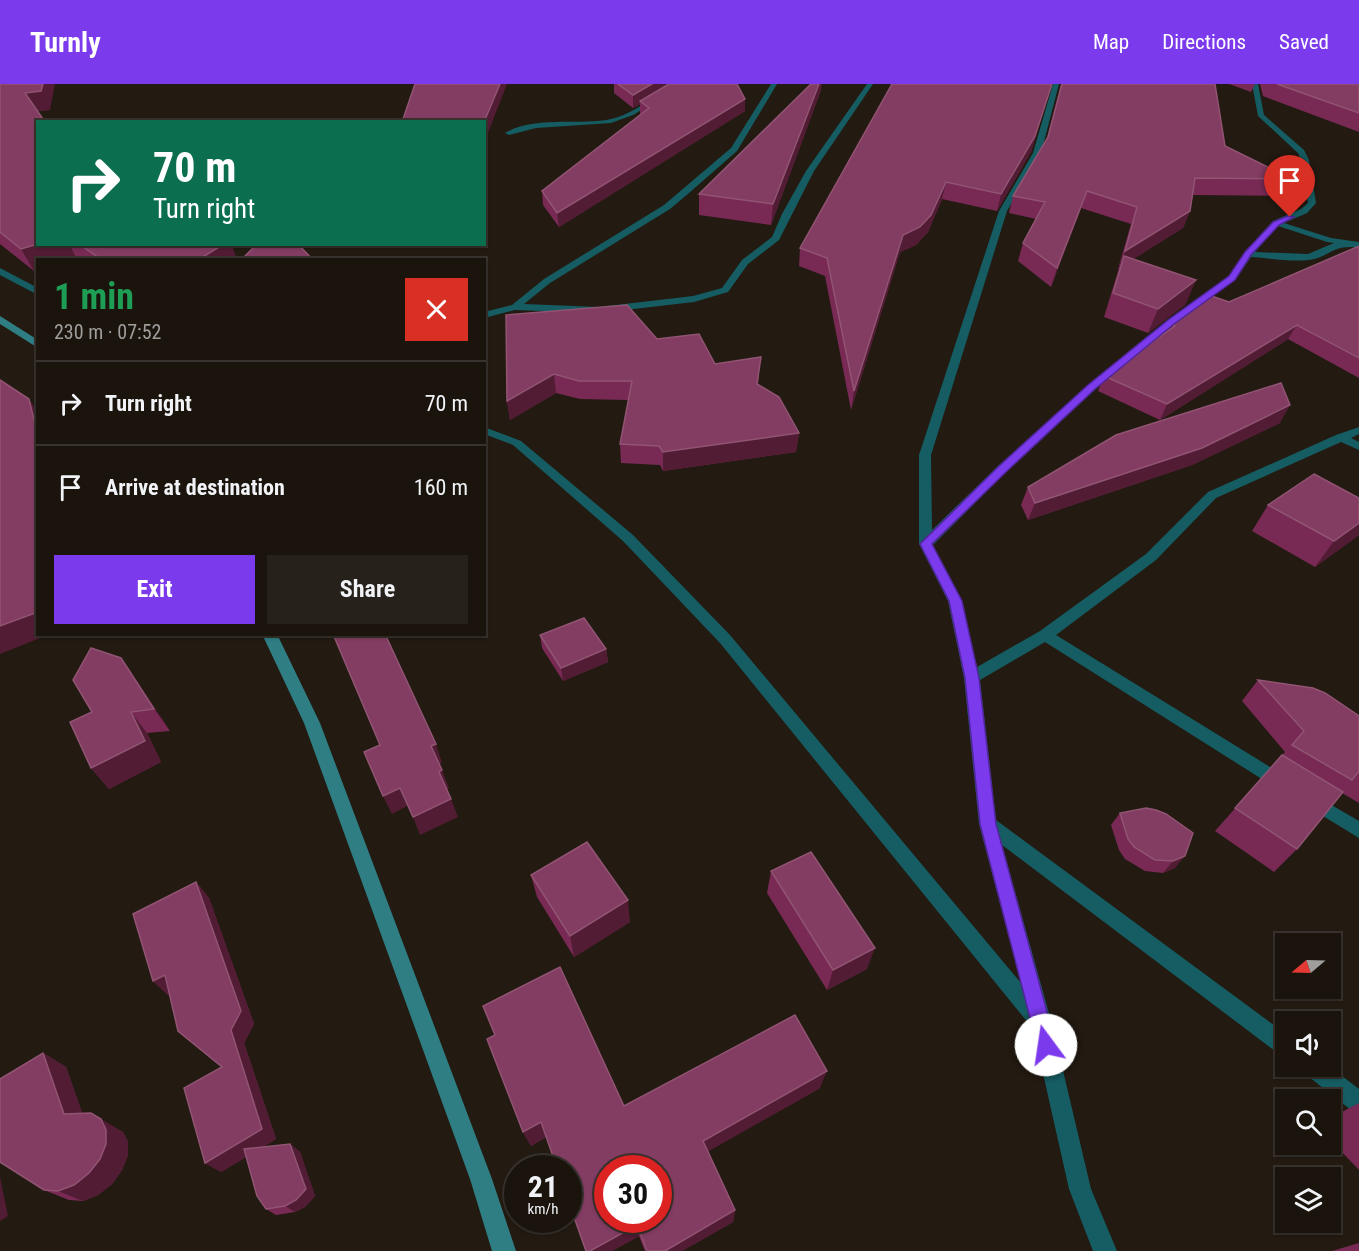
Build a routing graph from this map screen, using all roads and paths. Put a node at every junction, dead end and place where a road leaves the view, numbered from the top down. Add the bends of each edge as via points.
1 (674, 84) edge
2 (774, 84) edge
3 (870, 84) edge
4 (1056, 84) edge
5 (1255, 84) edge
6 (509, 133) dead end
7 (1276, 224) junction
8 (1347, 244) junction
9 (1359, 245) edge
10 (1248, 254) junction
11 (0, 271) edge
12 (36, 291) edge
13 (515, 307) junction
14 (486, 314) edge
15 (0, 319) edge
16 (36, 344) edge
17 (1359, 430) edge
18 (486, 431) edge
19 (1340, 437) junction
20 (1359, 446) edge
21 (926, 544) junction
22 (1045, 635) junction
23 (270, 636) edge
24 (972, 678) junction
25 (988, 824) junction
26 (1359, 830) edge
27 (1042, 1024) junction
28 (1275, 1039) edge
29 (1326, 1077) edge
30 (1359, 1102) edge
31 (504, 1251) edge
32 (1106, 1251) edge

1 - 6 street via 671,90 631,114 609,122 536,126
2 - 13 street via 734,149 686,191 667,207 547,281
3 - 13 street via 810,171 776,238 745,262 725,290 694,299 599,310
4 - 21 street via 1037,153 1003,211 925,455
5 - 7 street via 1261,116 1305,160 1312,203
7 - 8 street
7 - 10 street
8 - 9 street
8 - 10 street via 1309,257
10 - 21 street via 1232,278 1092,387
11 - 12 street
13 - 14 street
15 - 16 main road
17 - 19 street
18 - 27 street via 517,442 628,538 725,639
19 - 20 street
19 - 22 street via 1212,495 1151,557
21 - 24 street via 955,601
22 - 24 street
22 - 26 street
23 - 31 main road via 312,723
24 - 25 street
25 - 27 street
25 - 28 street
27 - 32 street via 1080,1189
29 - 30 street

